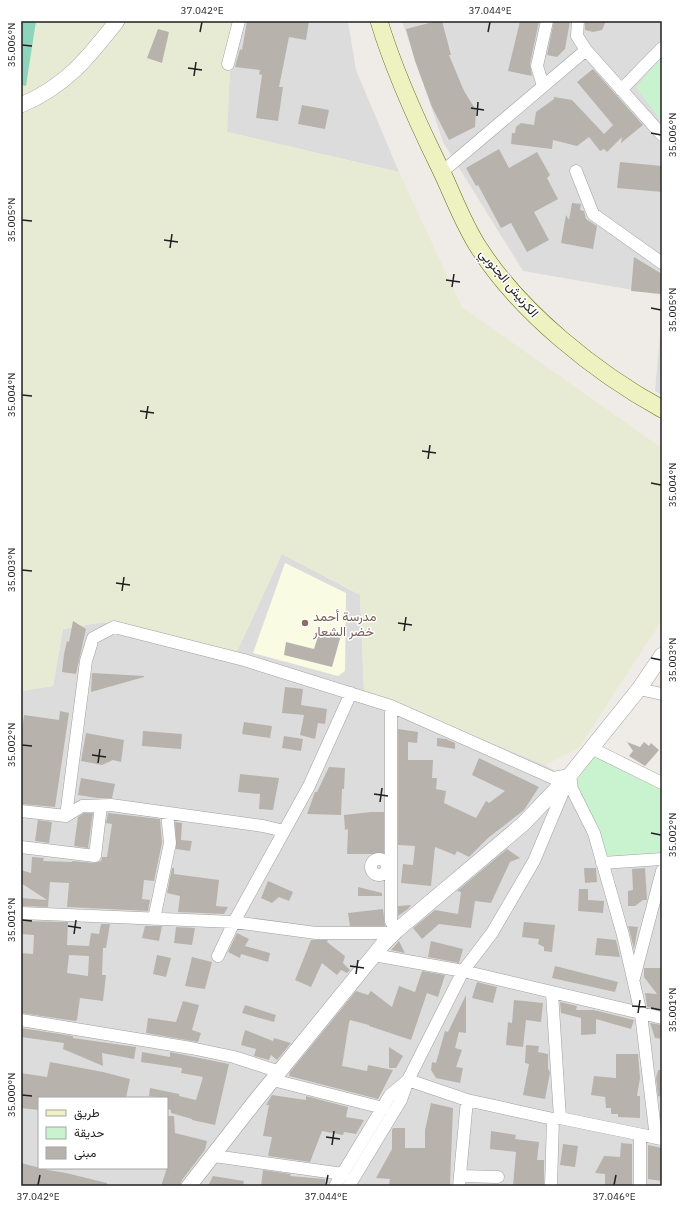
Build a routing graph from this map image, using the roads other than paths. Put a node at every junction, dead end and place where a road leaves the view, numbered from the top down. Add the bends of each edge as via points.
1 (117, 21) edge
2 (239, 21) edge
3 (379, 21) edge
4 (547, 21) edge
5 (578, 21) edge
6 (662, 48) edge
7 (586, 50) junction
8 (228, 64) dead end
9 (543, 86) junction
10 (621, 90) junction
11 (21, 105) edge
12 (662, 135) edge
13 (576, 171) dead end
14 (442, 172) junction
15 (662, 262) edge
16 (662, 410) edge
17 (662, 655) edge
18 (639, 689) junction
19 (351, 693) junction
20 (662, 694) edge
21 (391, 706) junction
22 (592, 749) junction
23 (570, 775) junction
24 (662, 783) edge
25 (101, 806) junction
26 (21, 811) edge
27 (167, 813) junction
28 (66, 816) junction
29 (284, 831) junction
30 (21, 847) edge
31 (662, 860) edge
32 (602, 863) junction
33 (662, 871) edge
34 (660, 893) edge
35 (21, 913) edge
36 (154, 919) junction
37 (234, 922) junction
38 (394, 932) junction
39 (374, 955) junction
40 (218, 956) dead end
41 (463, 971) junction
42 (634, 980) junction
43 (552, 993) junction
44 (641, 1014) junction
45 (662, 1018) edge
46 (21, 1020) edge
47 (277, 1076) junction
48 (408, 1080) junction
49 (467, 1100) junction
50 (383, 1108) junction
51 (556, 1119) junction
52 (640, 1136) junction
53 (659, 1139) edge
54 (214, 1156) junction
55 (343, 1174) junction
56 (498, 1177) dead end
57 (459, 1181) edge
58 (189, 1186) edge
59 (335, 1186) edge
60 (350, 1186) edge
61 (550, 1186) edge
62 (640, 1186) edge

1 - 11 street via 83,62 59,84
2 - 8 street
3 - 14 main road, الكرنيش الجنوبي via 411,109
4 - 9 street via 537,66
5 - 7 street via 577,36
6 - 10 street
7 - 9 street
7 - 10 street
9 - 14 street
10 - 12 street
13 - 15 street via 593,214
14 - 16 main road, الكرنيش الجنوبي via 460,215 479,248 519,297 545,325 588,361
17 - 18 street
18 - 20 street
18 - 22 street
19 - 21 street
19 - 28 street via 244,660 114,627 93,638 86,661
19 - 29 street via 309,786
21 - 23 street via 553,778
21 - 38 street via 388,869
22 - 23 street
22 - 24 street
23 - 32 street via 572,789 594,833
23 - 38 street via 523,824
23 - 41 street via 534,861 492,933
25 - 27 street
25 - 28 street via 82,806
25 - 30 street via 95,856
26 - 28 street
27 - 29 street
27 - 36 street via 170,843
29 - 37 street
31 - 32 street
32 - 42 street
33 - 34 street
34 - 42 street
35 - 36 street
36 - 37 street
37 - 38 street via 316,933
37 - 40 street
38 - 39 street
39 - 41 street
39 - 47 street
41 - 43 street
41 - 48 street
42 - 44 street
43 - 44 street
43 - 51 street
44 - 45 street
44 - 53 street
46 - 47 street via 234,1057
47 - 50 street
47 - 54 street
48 - 49 street
48 - 50 street via 390,1095
48 - 60 street via 401,1100
49 - 51 street
49 - 57 street
50 - 55 street
51 - 52 street
51 - 61 street
52 - 53 street
52 - 62 street
54 - 55 street
54 - 58 street
55 - 59 street
56 - 57 street

